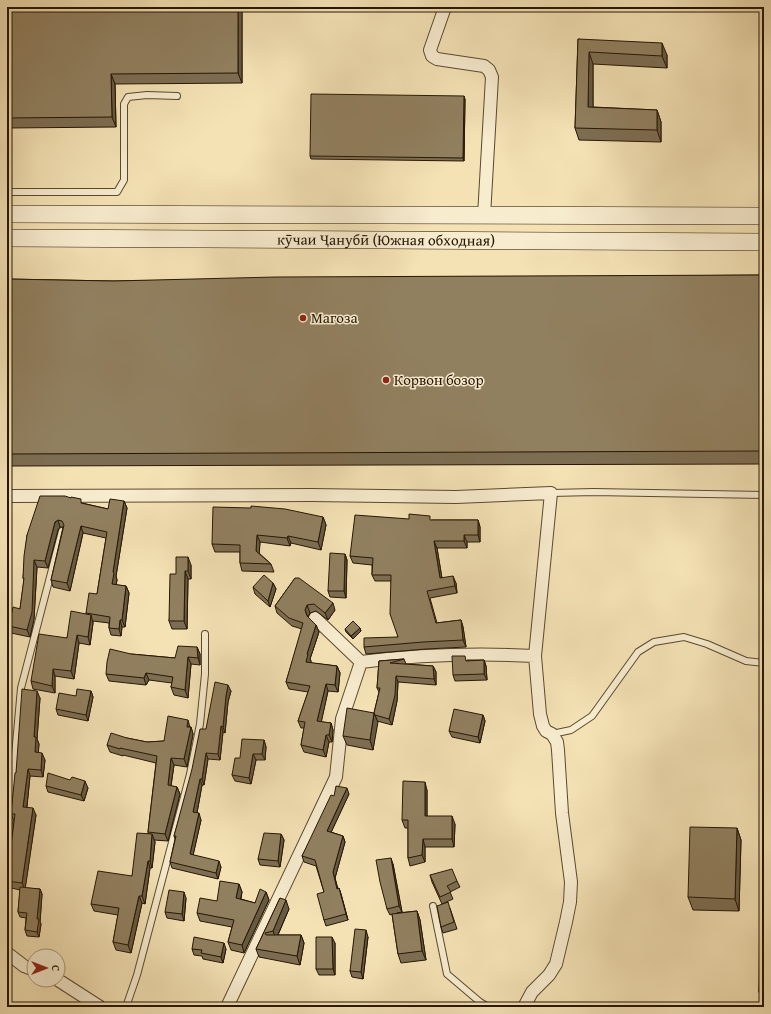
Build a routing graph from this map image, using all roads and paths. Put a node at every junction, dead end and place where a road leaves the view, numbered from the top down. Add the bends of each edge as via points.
1 (444, 7) edge
2 (177, 96) dead end
3 (7, 192) edge
4 (7, 214) edge
5 (484, 216) junction
6 (764, 216) edge
7 (7, 238) edge
8 (764, 242) edge
9 (552, 493) junction
10 (764, 495) edge
11 (7, 496) edge
12 (62, 532) edge
13 (315, 618) dead end
14 (205, 634) dead end
15 (535, 656) junction
16 (361, 662) junction
17 (764, 663) edge
18 (552, 734) junction
19 (7, 845) edge
20 (433, 906) dead end
21 (7, 953) edge
22 (26, 967) edge
23 (66, 985) edge
24 (100, 1007) edge
25 (126, 1007) edge
26 (227, 1007) edge
27 (488, 1007) edge
28 (524, 1007) edge

1 - 5 street via 430,50 432,56 437,59 484,66 492,77
2 - 3 lane via 128,97 124,104 124,180 117,192
4 - 5 main road, кӯчаи Ҷанубӣ (Южная обходная)
5 - 6 main road, кӯчаи Ҷанубӣ (Южная обходная)
7 - 8 main road, кӯчаи Ҷанубӣ (Южная обходная)
9 - 10 lane
9 - 11 street via 456,497
9 - 15 street
12 - 19 lane via 21,688
13 - 16 street
14 - 25 lane via 200,724 190,774 137,975
15 - 16 street via 498,654
15 - 18 street via 540,714 543,726
16 - 26 street via 342,719 336,777
17 - 18 lane via 746,661 707,644 684,638 654,642 638,652 592,716 571,730
18 - 28 street via 558,750 562,813 571,882 570,902 556,964 532,992
20 - 27 lane via 447,974
21 - 22 street
23 - 24 street

